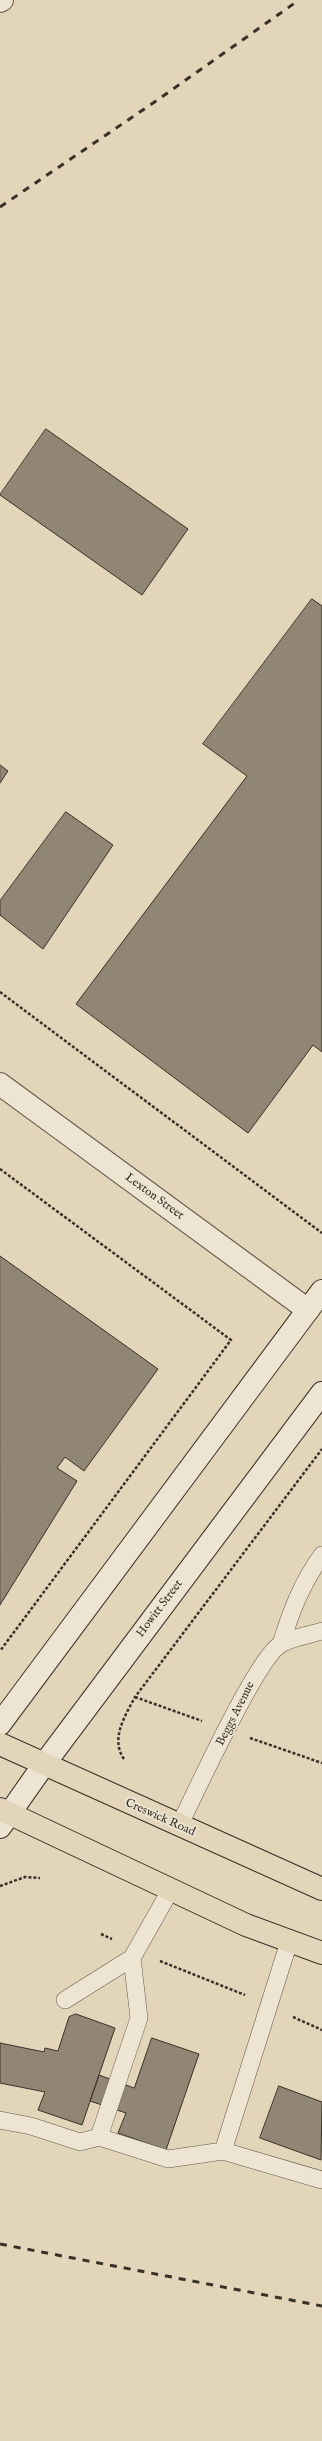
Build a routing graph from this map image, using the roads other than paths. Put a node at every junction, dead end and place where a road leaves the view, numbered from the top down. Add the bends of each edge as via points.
1 (0, 1084) edge
2 (322, 1291) edge
3 (308, 1310) junction
4 (322, 1393) edge
5 (322, 1555) edge
6 (322, 1631) edge
7 (281, 1644) junction
8 (0, 1724) edge
9 (0, 1744) edge
10 (45, 1763) junction
11 (3, 1816) edge
12 (179, 1826) junction
13 (171, 1889) junction
14 (322, 1889) edge
15 (289, 1942) junction
16 (322, 1953) edge
17 (134, 1954) junction
18 (64, 2000) dead end
19 (0, 2120) edge
20 (100, 2137) junction
21 (223, 2151) junction
22 (322, 2180) edge

1 - 3 main road, Lexton Street
2 - 3 main road
3 - 8 main road
4 - 10 main road, Howitt Street
5 - 7 lane, Beggs Avenue via 297,1596
6 - 7 lane
7 - 12 lane, Beggs Avenue via 248,1689
9 - 10 highway, Creswick Road
10 - 11 main road, Howitt Street
10 - 12 highway, Creswick Road
11 - 13 highway
12 - 14 highway, Creswick Road
13 - 15 highway via 246,1925
13 - 17 lane
15 - 16 highway
15 - 21 lane
17 - 18 lane
17 - 20 lane via 139,2018
19 - 20 lane via 31,2126 80,2142
20 - 21 lane via 168,2159
21 - 22 lane

